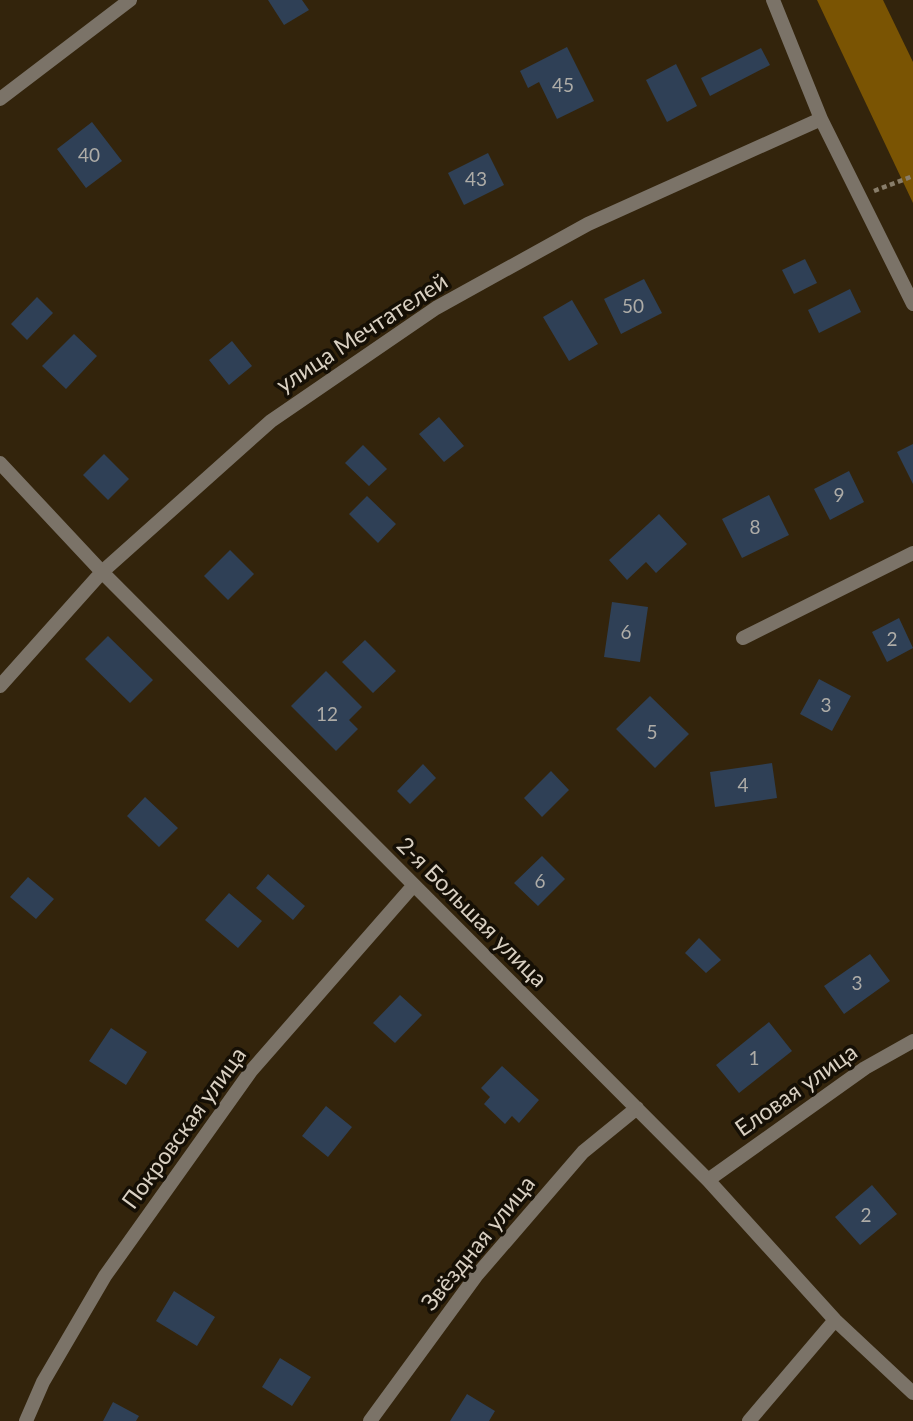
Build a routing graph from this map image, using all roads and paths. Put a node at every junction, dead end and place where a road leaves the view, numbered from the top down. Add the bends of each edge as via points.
1 (130, 0) edge
2 (773, 0) edge
3 (0, 99) edge
4 (821, 119) junction
5 (913, 176) edge
6 (860, 196) junction
7 (913, 304) edge
8 (0, 463) edge
9 (913, 553) edge
10 (102, 572) junction
11 (743, 638) dead end
12 (0, 686) edge
13 (414, 886) junction
14 (913, 1041) edge
15 (637, 1108) junction
16 (708, 1180) junction
17 (835, 1320) junction
18 (913, 1393) edge
19 (26, 1421) edge
20 (370, 1421) edge
21 (749, 1421) edge

1 - 3 street
2 - 4 street
4 - 6 street
4 - 10 street, улица Мечтателей via 588,224 436,308 271,421
5 - 6 path
6 - 7 street
8 - 10 street, 2-я Большая улица
9 - 11 street
10 - 12 street, улица Мечтателей
10 - 13 street, 2-я Большая улица
13 - 15 street, 2-я Большая улица
13 - 19 street, Покровская улица via 251,1071 105,1276 43,1382
14 - 16 street, Еловая улица via 866,1068
15 - 16 street, 2-я Большая улица
15 - 20 street, Звёздная улица via 583,1152 476,1276
16 - 17 street, 2-я Большая улица
17 - 18 street, 2-я Большая улица
17 - 21 street

